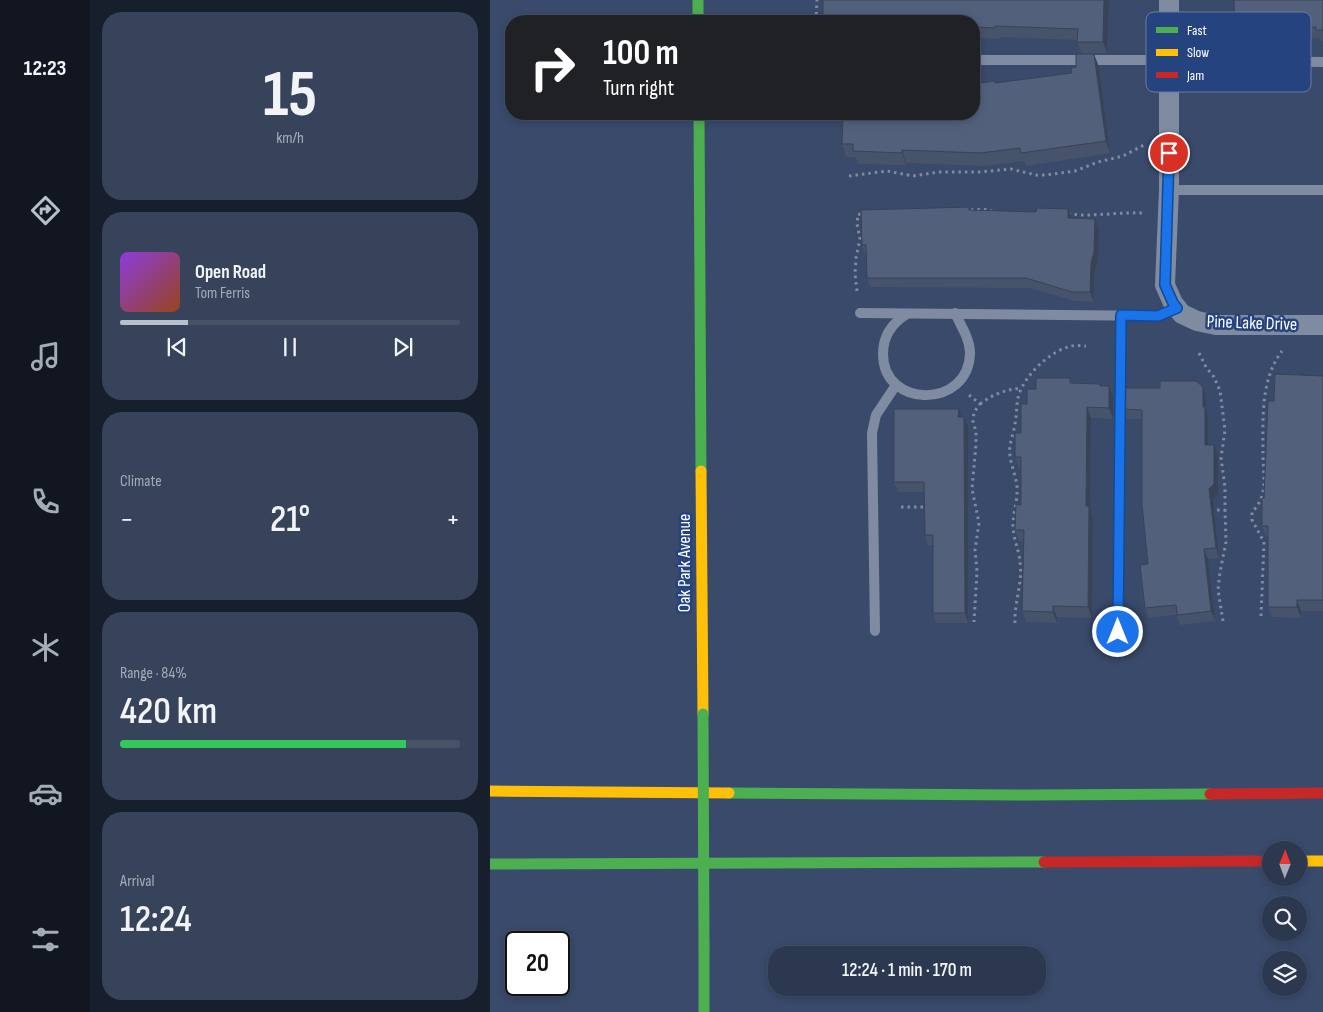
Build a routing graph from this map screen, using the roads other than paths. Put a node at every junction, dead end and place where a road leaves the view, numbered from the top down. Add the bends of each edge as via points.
1 (698, 0) edge
2 (698, 15) edge
3 (980, 60) edge
4 (1146, 60) edge
5 (1169, 92) edge
6 (699, 120) edge
7 (1169, 190) junction
8 (1323, 190) edge
9 (860, 312) dead end
10 (1180, 312) junction
11 (908, 313) junction
12 (955, 314) junction
13 (1121, 315) junction
14 (1323, 325) edge
15 (896, 385) junction
16 (875, 631) dead end
17 (1118, 632) dead end
18 (490, 791) edge
19 (1323, 793) edge
20 (1262, 861) edge
21 (1308, 861) edge
22 (1323, 861) edge
23 (656, 863) junction
24 (490, 864) edge
25 (539, 875) dead end
26 (704, 1012) edge

1 - 2 main road
3 - 4 lane
5 - 7 street
6 - 26 main road, Oak Park Avenue, bridge
7 - 8 lane
7 - 10 street via 1165,285
9 - 11 lane
10 - 13 lane via 1158,316
10 - 14 street, Pine Lake Drive via 1196,321 1216,325
11 - 12 lane
11 - 15 lane via 887,332 883,346 885,367
12 - 13 lane
12 - 15 lane via 970,353 960,379 937,395 922,396
13 - 17 lane
15 - 16 lane via 876,415 872,433
18 - 19 main road via 1019,795
20 - 23 main road
21 - 22 main road
23 - 24 main road
23 - 25 main road

